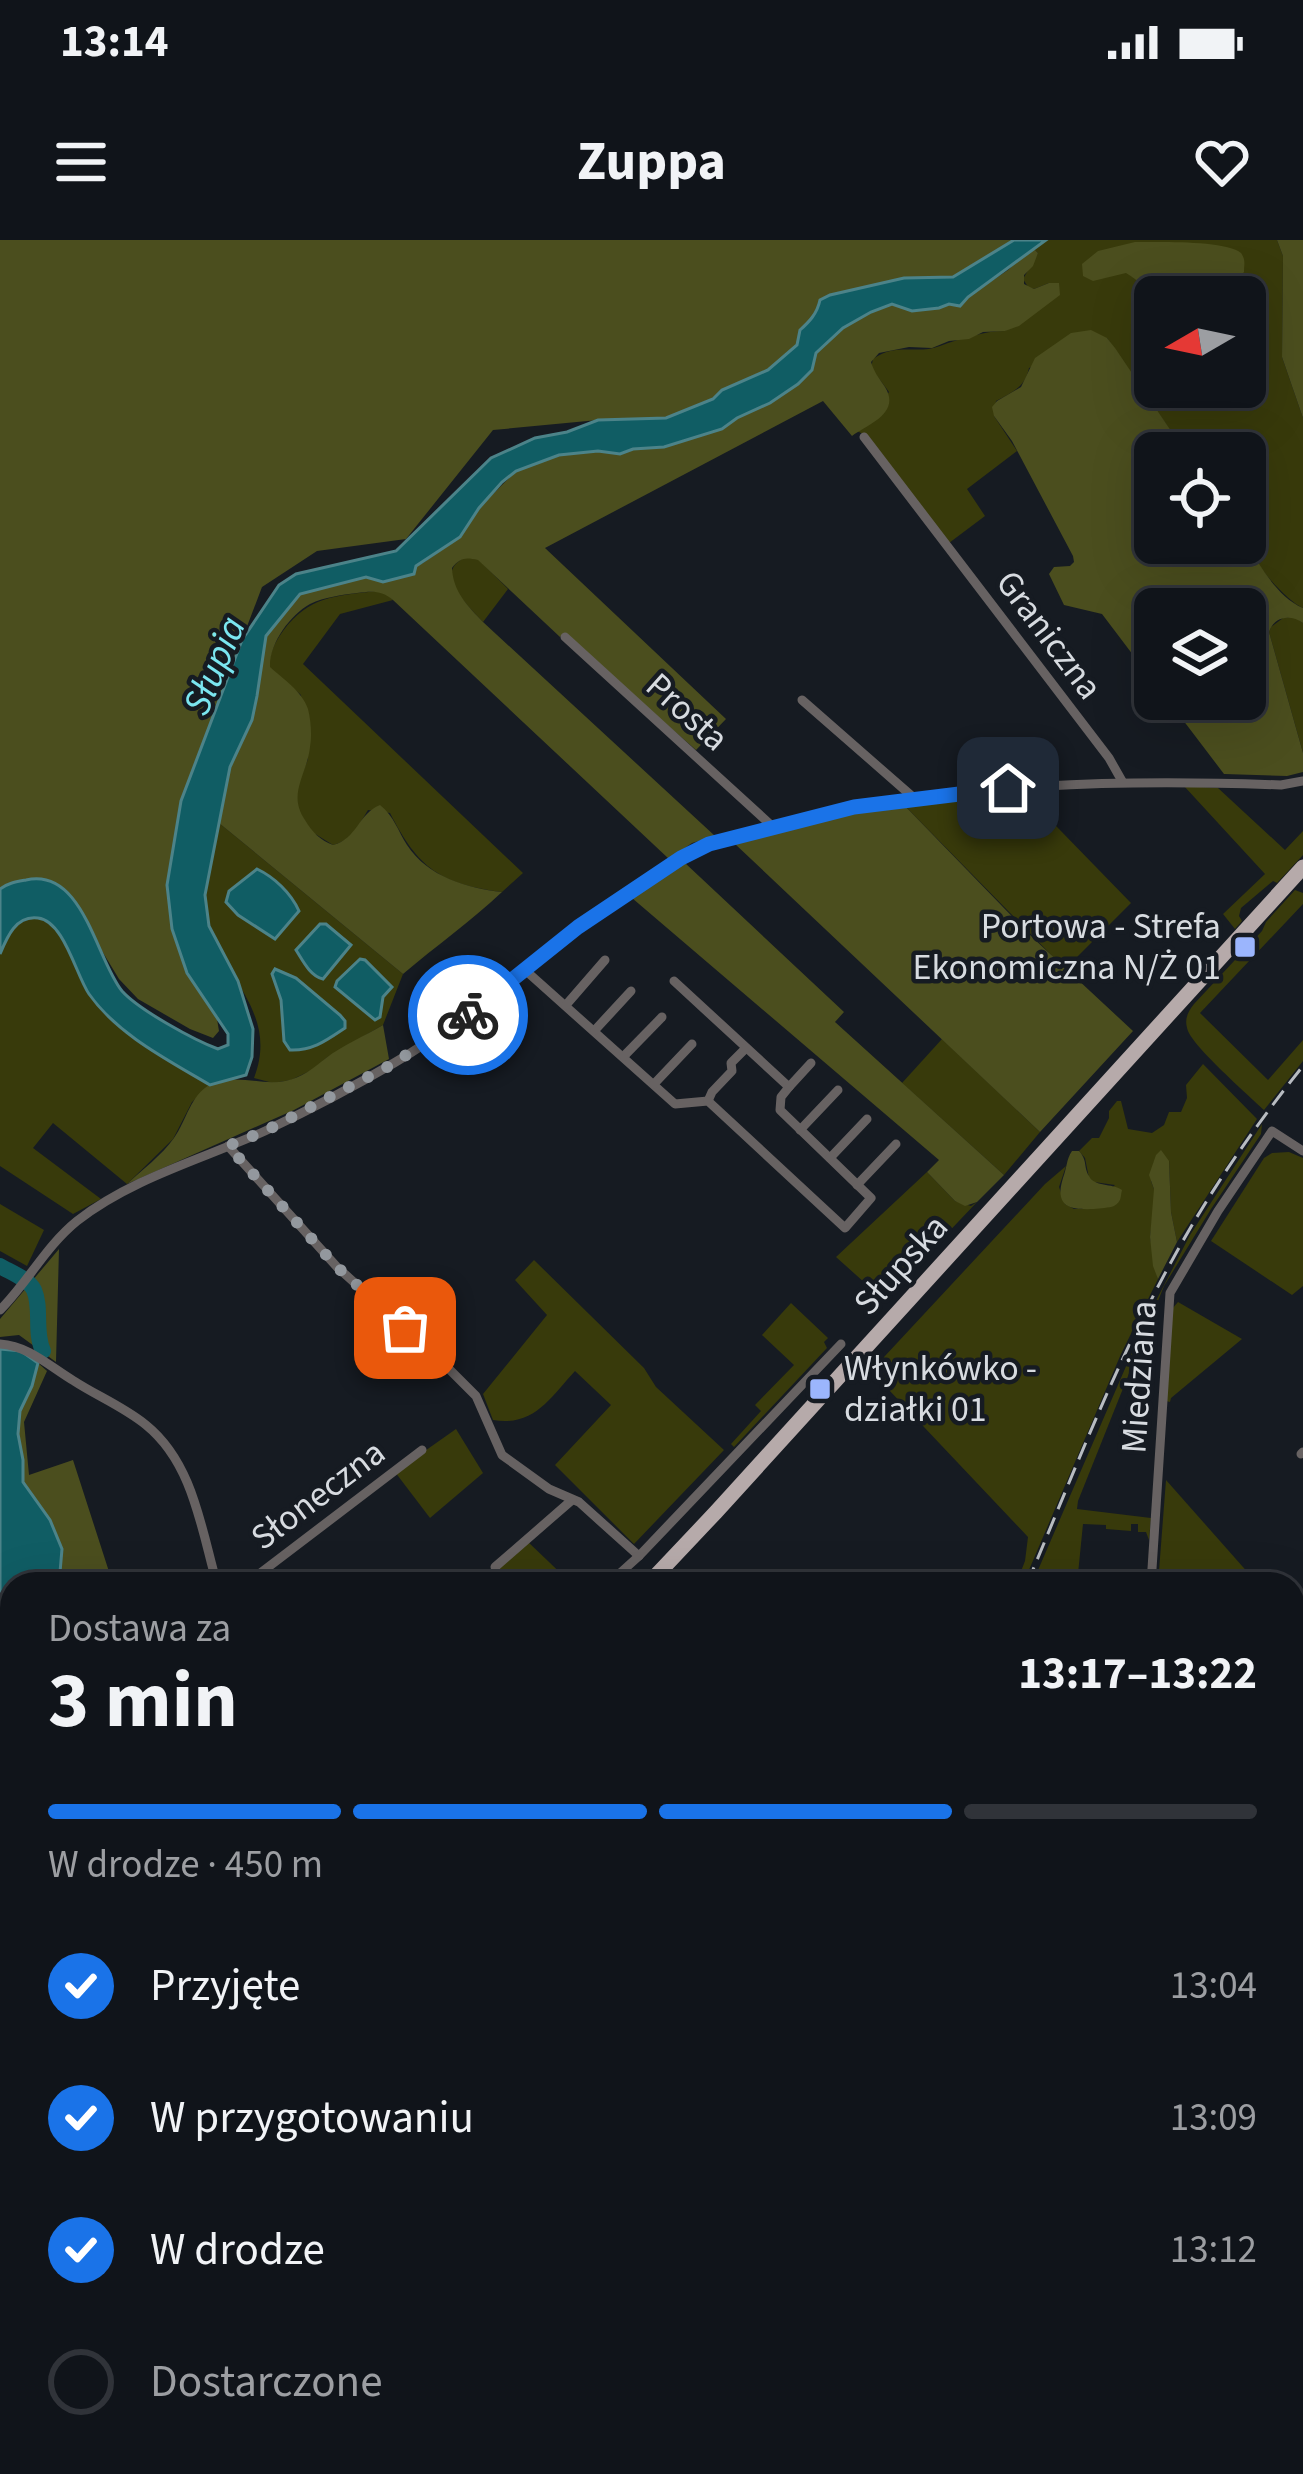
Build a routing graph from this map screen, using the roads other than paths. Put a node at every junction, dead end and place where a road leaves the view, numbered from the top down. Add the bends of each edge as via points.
1 (864, 437) dead end
2 (565, 637) dead end
3 (802, 700) dead end
4 (1122, 781) junction
5 (1303, 781) edge
6 (914, 798) junction
7 (772, 826) junction
8 (1303, 867) edge
9 (605, 960) dead end
10 (525, 970) junction
11 (674, 981) dead end
12 (631, 991) dead end
13 (566, 1005) junction
14 (662, 1017) dead end
15 (595, 1030) junction
16 (692, 1044) dead end
17 (746, 1048) junction
18 (623, 1056) junction
19 (811, 1063) dead end
20 (654, 1084) junction
21 (788, 1087) junction
22 (838, 1090) dead end
23 (708, 1101) junction
24 (867, 1119) dead end
25 (800, 1130) junction
26 (896, 1144) dead end
27 (228, 1146) junction
28 (1303, 1151) edge
29 (830, 1158) junction
30 (857, 1185) junction
31 (0, 1310) edge
32 (0, 1344) edge
33 (842, 1344) dead end
34 (422, 1450) dead end
35 (572, 1500) junction
36 (639, 1556) junction
37 (495, 1567) dead end
38 (214, 1572) edge
39 (262, 1572) edge
40 (621, 1572) edge
41 (659, 1572) edge
42 (1152, 1572) edge

1 - 4 street, Graniczna
2 - 7 street, Prosta
3 - 6 street
4 - 5 street
4 - 6 street
6 - 7 street
7 - 10 street via 681,858
8 - 41 main road, Słupska
9 - 13 street
10 - 13 street
10 - 27 street via 391,1065
11 - 17 street
12 - 15 street
13 - 15 street
14 - 18 street
15 - 18 street
16 - 20 street
17 - 21 street
17 - 23 street
18 - 20 street
19 - 21 street
20 - 23 street via 675,1104
21 - 25 street via 780,1110
22 - 25 street
23 - 30 street via 845,1228 872,1198
24 - 29 street
25 - 29 street
26 - 30 street
27 - 31 street via 93,1209
27 - 35 street via 337,1267 476,1396 502,1455
28 - 42 street, Miedziana via 1272,1131 1170,1293
29 - 30 street
32 - 38 street, Słoneczna via 26,1349 148,1426 184,1472
33 - 36 street
34 - 39 street, Słoneczna
35 - 36 street
35 - 37 street
36 - 40 street

